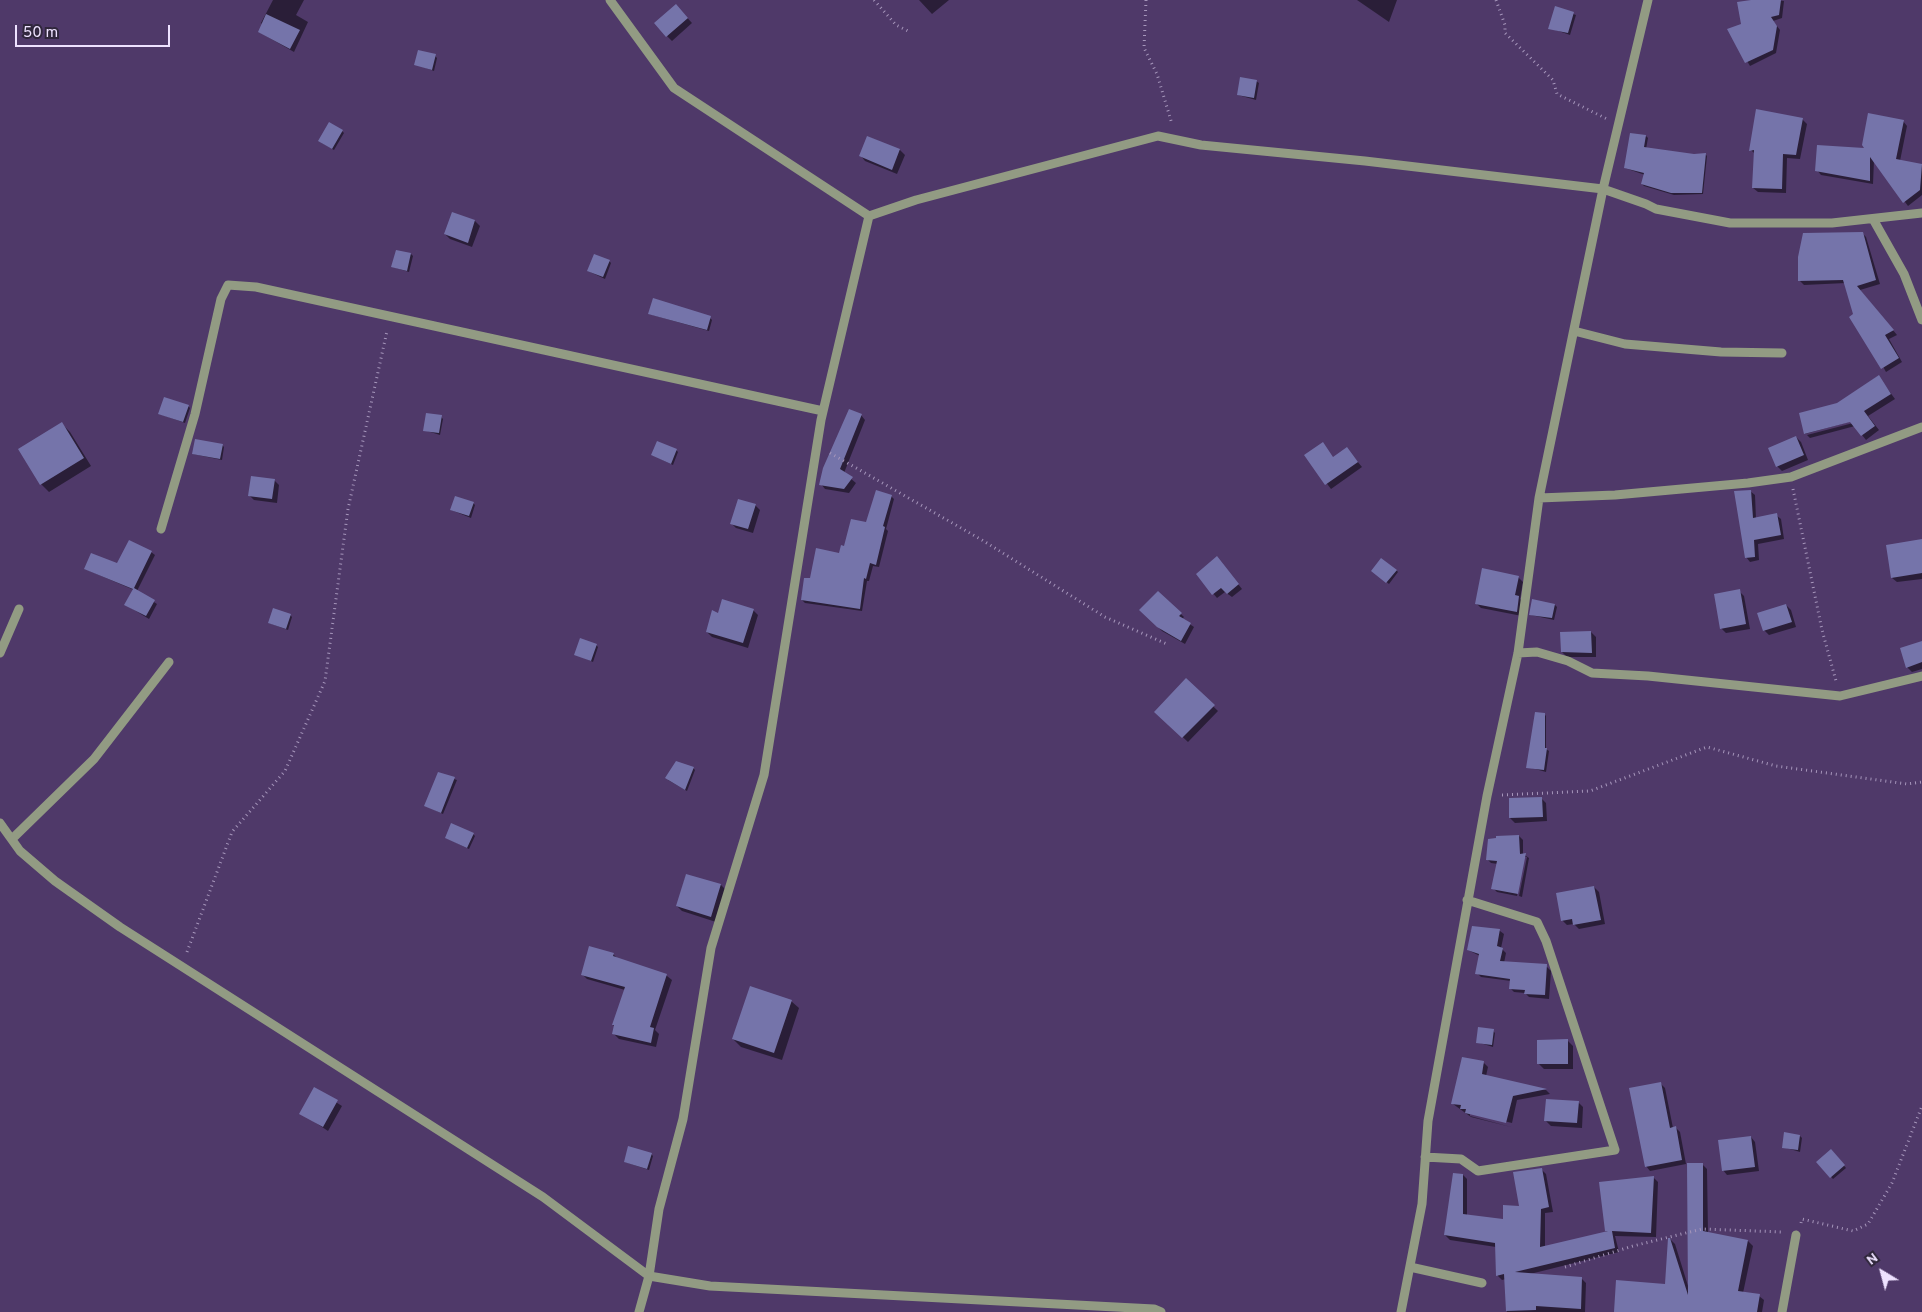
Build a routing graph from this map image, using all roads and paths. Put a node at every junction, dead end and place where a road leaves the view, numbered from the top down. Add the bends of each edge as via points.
1 (610, 0) edge
2 (874, 0) edge
3 (1146, 0) edge
4 (1496, 0) edge
5 (1648, 0) edge
6 (910, 32) dead end
7 (1619, 125) junction
8 (1176, 140) junction
9 (1603, 189) junction
10 (1922, 213) edge
11 (869, 216) junction
12 (1873, 219) junction
13 (391, 315) junction
14 (1922, 320) edge
15 (1574, 331) junction
16 (1782, 353) dead end
17 (823, 411) junction
18 (1922, 427) edge
19 (817, 446) junction
20 (1791, 477) junction
21 (1539, 498) junction
22 (161, 529) dead end
23 (19, 609) dead end
24 (1167, 644) dead end
25 (0, 653) edge
26 (1518, 653) junction
27 (169, 662) dead end
28 (1922, 676) edge
29 (1840, 696) junction
30 (1922, 782) edge
31 (1487, 796) junction
32 (1, 827) edge
33 (12, 839) junction
34 (1467, 900) junction
35 (181, 966) junction
36 (1922, 1106) edge
37 (1425, 1157) junction
38 (1796, 1235) junction
39 (1410, 1267) junction
40 (1565, 1267) dead end
41 (649, 1276) junction
42 (1482, 1283) dead end
43 (639, 1312) edge
44 (1160, 1312) edge
45 (1401, 1312) edge
46 (1782, 1312) edge

1 - 11 street via 674,88
2 - 6 path via 896,25
3 - 8 path via 1144,48 1158,74
4 - 7 path via 1505,33 1553,80 1557,94
5 - 7 street
7 - 9 street
8 - 9 street
8 - 11 street via 1158,136 916,200
9 - 12 street via 1656,210 1730,223 1832,223
9 - 15 street
10 - 12 street
11 - 17 street
12 - 14 street via 1904,274
13 - 17 street
13 - 22 street via 256,287 228,286 221,299 195,414
13 - 35 path via 348,509 324,682 285,771 232,832
15 - 16 street via 1625,344
15 - 21 street
17 - 19 street
18 - 20 street
19 - 24 path via 982,540 1105,617
19 - 41 street via 764,775 711,948 683,1120 659,1209
20 - 21 street via 1615,495
20 - 29 path via 1822,630
21 - 26 street
23 - 25 street
26 - 29 street via 1537,652 1568,661 1592,673
26 - 31 street
27 - 33 street via 94,760
28 - 29 street
30 - 31 path via 1907,784 1776,766 1707,747 1590,791
31 - 34 street
32 - 33 street
33 - 35 street via 55,881
34 - 37 street via 1428,1121
34 - 37 street via 1537,922 1615,1150 1478,1171 1461,1159
35 - 41 street via 543,1197
36 - 38 path via 1892,1183 1868,1224 1853,1231 1802,1219
37 - 39 street via 1422,1204
38 - 40 path via 1778,1230 1702,1229
38 - 46 street
39 - 42 street
39 - 45 street
41 - 43 street
41 - 44 street via 710,1286 1154,1309

